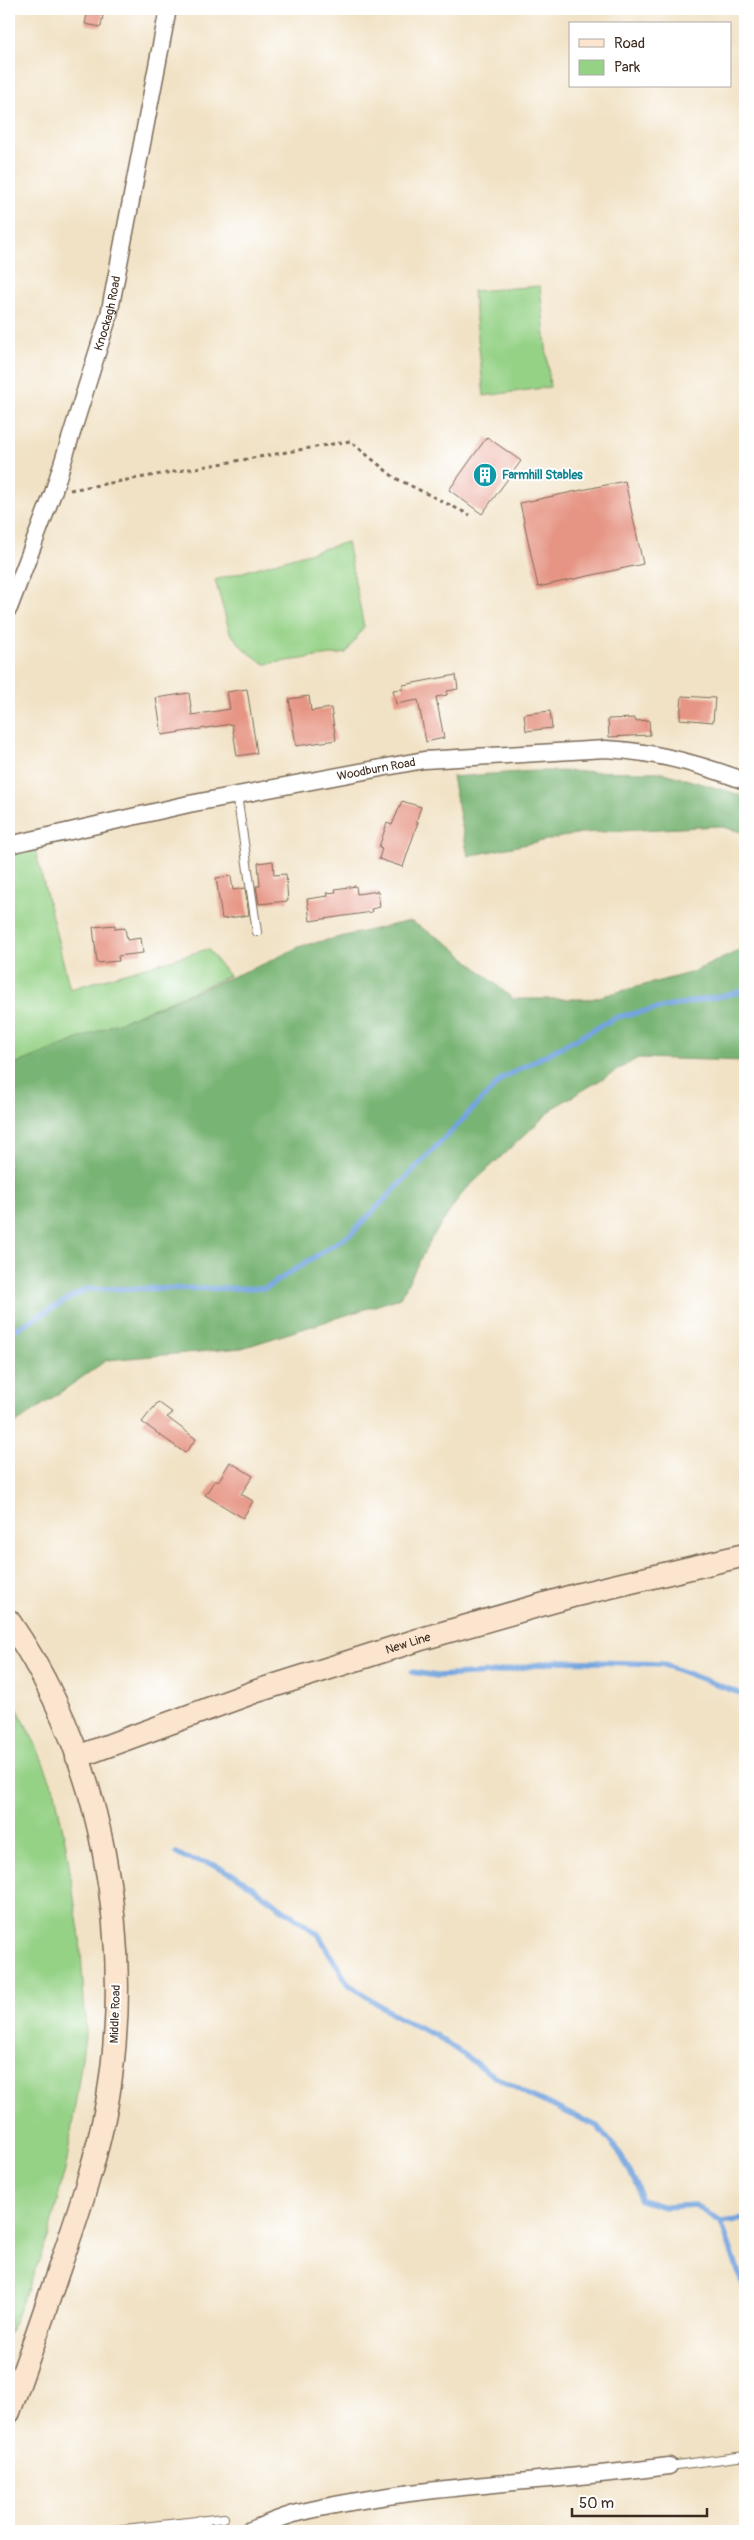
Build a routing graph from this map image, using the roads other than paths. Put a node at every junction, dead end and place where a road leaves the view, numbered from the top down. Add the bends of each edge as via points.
1 (168, 9) edge
2 (9, 608) edge
3 (745, 781) edge
4 (237, 795) junction
5 (9, 845) edge
6 (257, 932) dead end
7 (745, 1554) edge
8 (9, 1621) edge
9 (77, 1757) junction
10 (9, 2412) edge
11 (745, 2456) edge
12 (669, 2466) joint
13 (224, 2518) dead end
14 (199, 2520) junction
15 (106, 2531) edge
16 (212, 2531) edge
17 (248, 2531) edge

1 - 2 street, Knockagh Road via 109,315 53,493
3 - 4 street, Woodburn Road via 684,761 643,752 605,749 424,760
4 - 5 street, Woodburn Road
4 - 6 lane
7 - 9 main road, New Line via 576,1594 418,1640 257,1690
8 - 9 main road, Middle Road via 54,1701
9 - 10 main road, Middle Road via 97,1818 110,1886 116,1971 116,2036 107,2104 91,2168
11 - 12 lane
12 - 17 street via 376,2499 297,2514
13 - 14 lane
14 - 15 lane
14 - 16 lane

